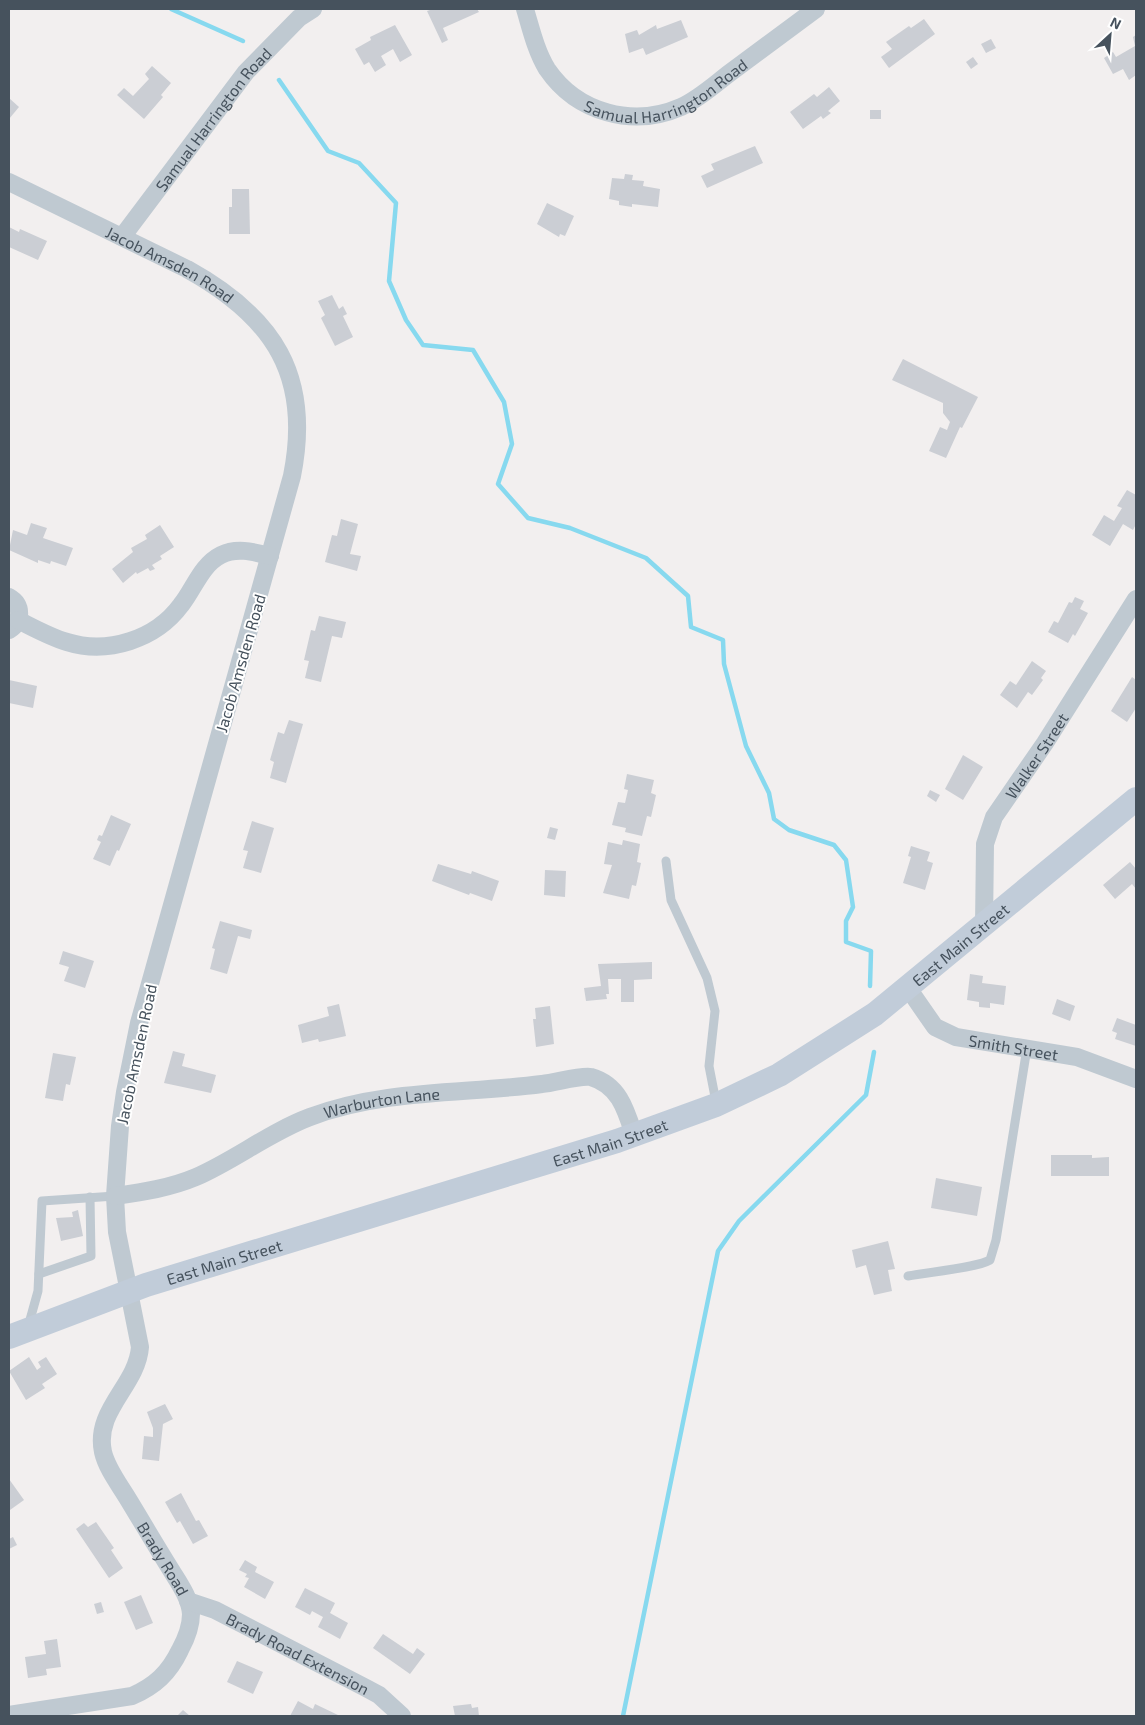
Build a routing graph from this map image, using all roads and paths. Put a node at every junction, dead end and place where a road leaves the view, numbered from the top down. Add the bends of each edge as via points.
1 (313, 9) edge
2 (524, 9) edge
3 (816, 9) edge
4 (9, 182) edge
5 (122, 238) junction
6 (270, 556) junction
7 (9, 597) edge
8 (1136, 599) edge
9 (14, 625) edge
10 (1136, 799) edge
11 (666, 861) dead end
12 (984, 926) junction
13 (908, 988) junction
14 (1027, 1048) junction
15 (1136, 1079) edge
16 (716, 1105) junction
17 (634, 1135) junction
18 (115, 1196) junction
19 (90, 1197) junction
20 (39, 1274) junction
21 (908, 1276) dead end
22 (127, 1292) junction
23 (18, 1334) edge
24 (188, 1601) junction
25 (9, 1715) edge
26 (402, 1716) edge

1 - 5 street, Samual Harrington Road via 299,18 246,72
2 - 3 street, Samual Harrington Road via 538,52 557,82 599,111 633,117 659,114 683,106
4 - 5 street, Jacob Amsden Road
5 - 6 street, Jacob Amsden Road via 210,281 249,311 266,332 291,378 298,417 296,456
6 - 9 street via 242,550 222,554 205,568 180,606 165,622 129,642 89,646 69,643
6 - 18 street, Jacob Amsden Road via 139,1023 120,1126
7 - 9 street via 19,608
8 - 12 street, Walker Street via 991,824 985,844
10 - 12 main road, East Main Street
11 - 16 lane via 671,900 707,978 715,1011 709,1066
12 - 13 main road, East Main Street
13 - 14 street, Smith Street via 935,1027 956,1037
13 - 16 main road, East Main Street via 869,1018 779,1075
14 - 15 street, Smith Street via 1095,1062
14 - 21 lane via 990,1260 982,1265
16 - 17 main road, East Main Street
17 - 18 street, Warburton Lane via 625,1106 617,1094 608,1084 590,1077 399,1097 311,1117 282,1129 198,1176 169,1186
17 - 22 main road, East Main Street
18 - 19 lane
18 - 22 street, Jacob Amsden Road
19 - 20 lane via 91,1256
19 - 20 lane via 42,1200
20 - 23 lane via 38,1291
22 - 23 main road, East Main Street
22 - 24 street, Brady Road via 140,1347 139,1358 107,1416 102,1431 103,1451 115,1478
24 - 25 street, Brady Road via 191,1614 185,1640 168,1670 147,1689 132,1696
24 - 26 street, Brady Road Extension via 215,1610 366,1688

